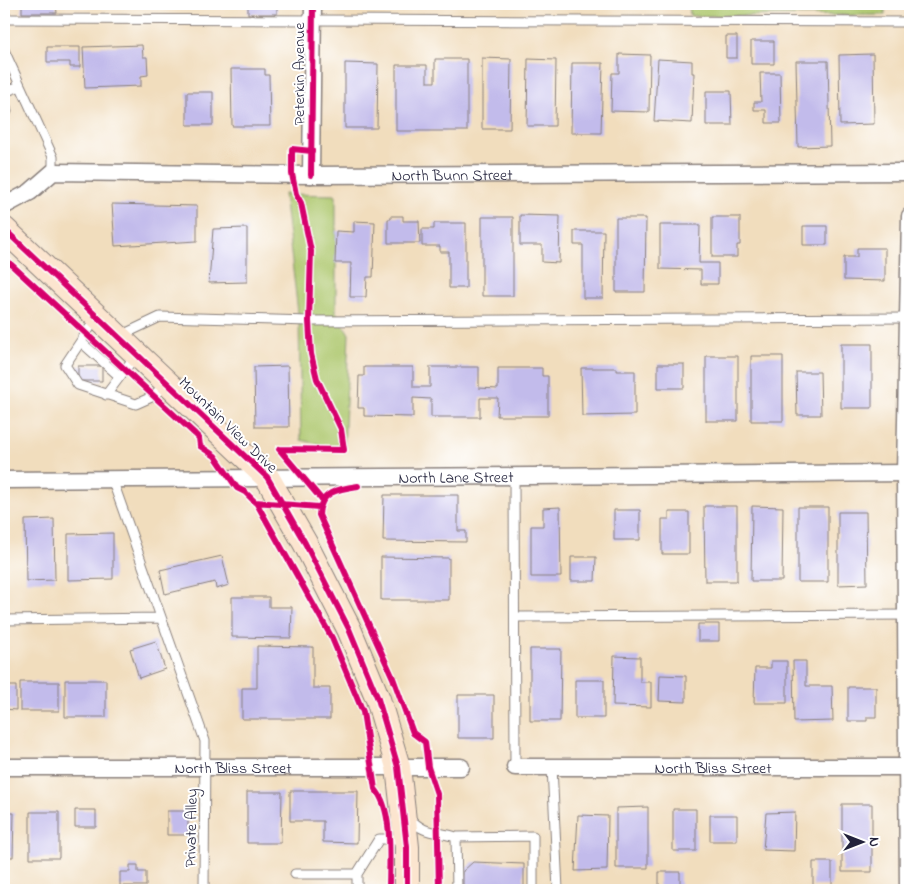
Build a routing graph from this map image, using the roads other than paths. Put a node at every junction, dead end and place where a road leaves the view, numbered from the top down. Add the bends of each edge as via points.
1 (313, 4) edge
2 (4, 20) edge
3 (312, 22) junction
4 (910, 22) edge
5 (4, 50) edge
6 (20, 86) junction
7 (4, 92) edge
8 (4, 100) edge
9 (4, 115) edge
10 (53, 172) junction
11 (910, 172) edge
12 (311, 174) junction
13 (4, 206) edge
14 (910, 216) edge
15 (4, 229) edge
16 (97, 317) junction
17 (909, 318) edge
18 (119, 337) junction
19 (81, 342) junction
20 (137, 354) junction
21 (119, 376) junction
22 (166, 382) junction
23 (106, 394) junction
24 (908, 473) edge
25 (514, 476) junction
26 (267, 477) junction
27 (112, 479) junction
28 (4, 480) edge
29 (908, 615) edge
30 (516, 617) junction
31 (161, 618) junction
32 (4, 620) edge
33 (206, 767) junction
34 (398, 767) junction
35 (461, 767) dead end
36 (515, 767) joint
37 (552, 767) junction
38 (909, 767) edge
39 (4, 768) edge
40 (404, 811) junction
41 (456, 837) junction
42 (406, 839) junction
43 (295, 874) dead end
44 (357, 874) junction
45 (204, 890) edge
46 (357, 890) edge
47 (407, 890) edge
48 (457, 890) edge
49 (533, 890) edge
50 (558, 890) edge
51 (908, 890) edge

1 - 3 street, Peterkin Avenue
2 - 3 lane
3 - 4 lane
3 - 12 street, Peterkin Avenue
5 - 6 lane
6 - 7 lane
6 - 10 lane via 53,157
8 - 9 lane
10 - 12 street, North Bunn Street
10 - 13 street via 30,192
11 - 12 street, North Bunn Street
14 - 17 street
15 - 16 street, Mountain View Drive
16 - 18 street, Mountain View Drive
16 - 19 lane
17 - 18 lane via 309,321 160,317
17 - 24 street
18 - 20 street, Mountain View Drive
19 - 21 lane
19 - 23 lane via 65,365 78,385
20 - 21 lane
20 - 22 street, Mountain View Drive
21 - 23 lane
22 - 23 lane via 154,396 136,404
22 - 26 street, Mountain View Drive
24 - 25 street, North Lane Street
24 - 29 street
25 - 26 street, North Lane Street
25 - 30 lane
26 - 27 street, North Lane Street
26 - 34 street, Mountain View Drive via 305,542 349,629 378,699
27 - 28 street, North Lane Street
27 - 31 lane, Private Alley
29 - 30 lane
29 - 38 street
30 - 36 lane
31 - 32 lane
31 - 33 lane, Private Alley via 205,741
33 - 34 street, North Bliss Street
33 - 39 street, North Bliss Street
33 - 45 lane, Private Alley
34 - 35 street, North Bliss Street
34 - 40 street, Mountain View Drive
36 - 37 street, North Bliss Street
37 - 38 street, North Bliss Street
37 - 50 lane
38 - 51 street
40 - 41 lane via 426,832
40 - 42 street, Mountain View Drive
41 - 48 lane
41 - 49 lane via 533,836
42 - 44 lane via 379,839
42 - 47 street, Mountain View Drive
43 - 44 lane
44 - 46 lane

